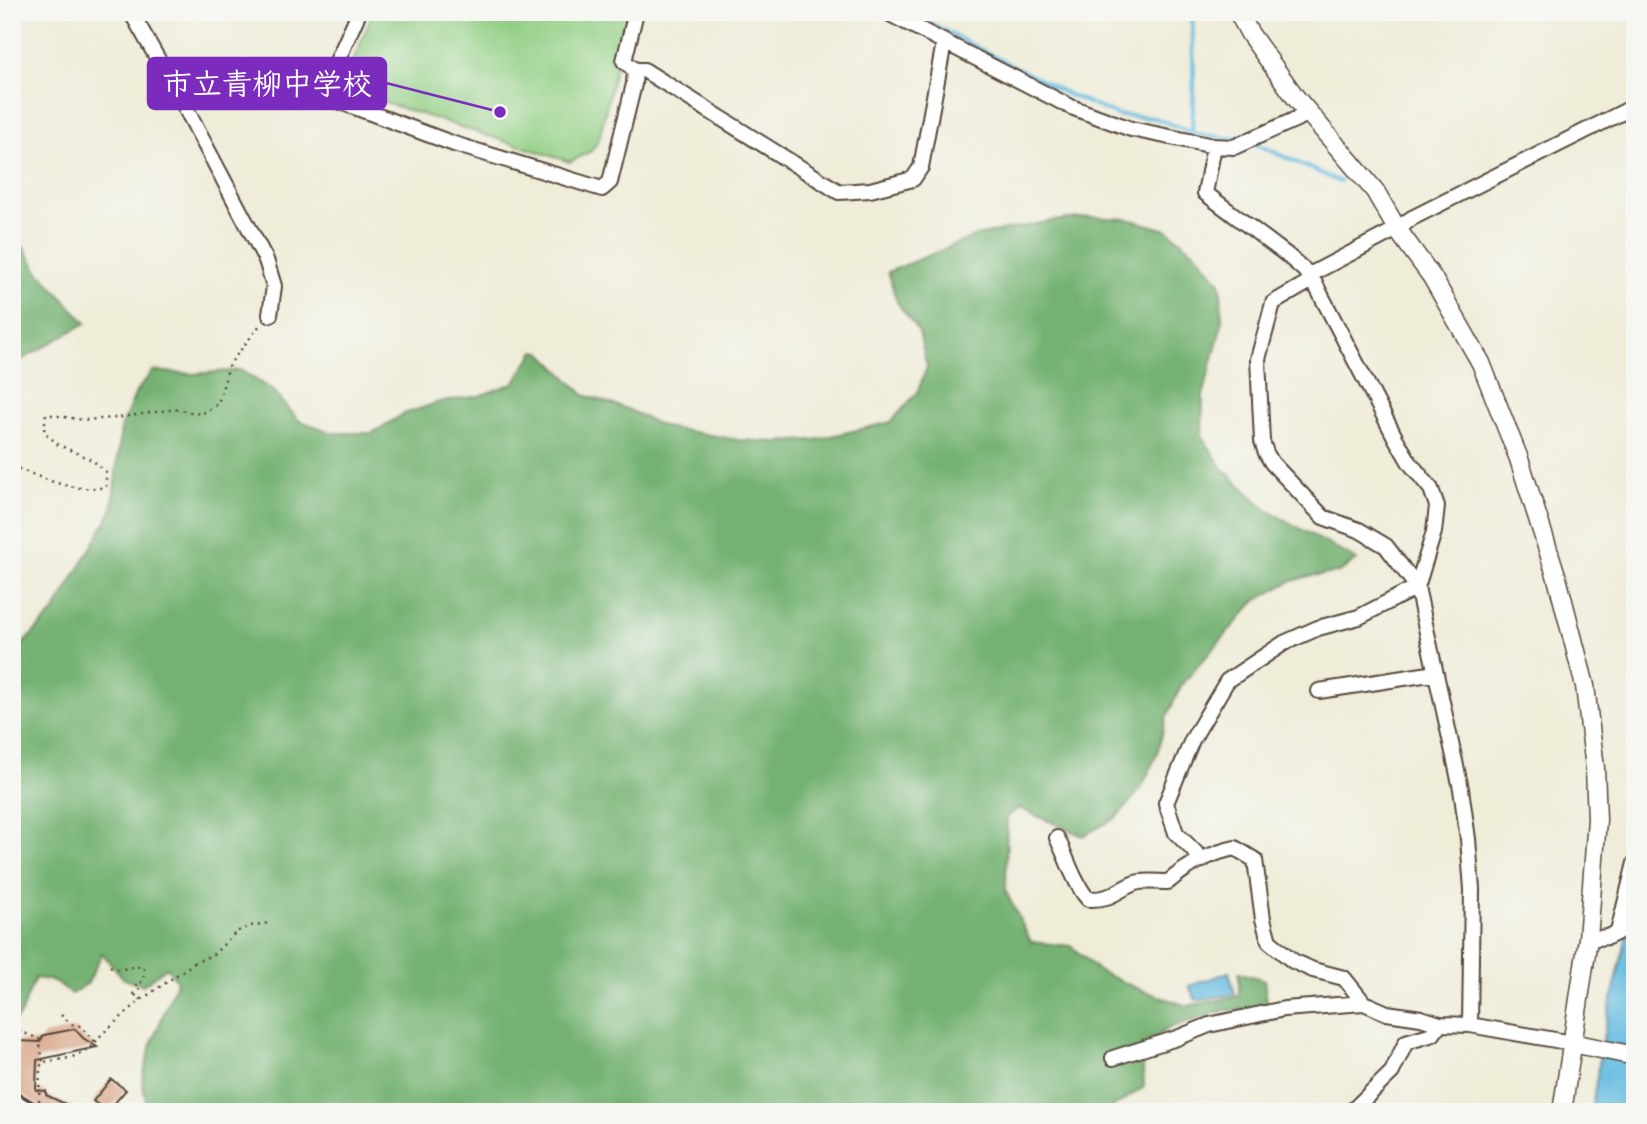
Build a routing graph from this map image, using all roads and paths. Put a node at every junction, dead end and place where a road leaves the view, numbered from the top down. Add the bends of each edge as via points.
1 (131, 12) edge
2 (359, 12) edge
3 (636, 12) edge
4 (886, 12) edge
5 (1238, 12) edge
6 (946, 43) junction
7 (635, 70) junction
8 (1635, 106) edge
9 (1310, 113) junction
10 (1214, 146) junction
11 (1397, 229) junction
12 (1311, 276) junction
13 (270, 316) joint
14 (12, 466) edge
15 (1417, 587) junction
16 (1436, 673) junction
17 (1318, 691) dead end
18 (1057, 838) dead end
19 (1203, 860) junction
20 (1635, 863) edge
21 (270, 923) dead end
22 (1588, 939) junction
23 (110, 966) dead end
24 (141, 1000) junction
25 (1364, 1003) junction
26 (61, 1014) dead end
27 (1440, 1024) junction
28 (1470, 1025) junction
29 (12, 1031) edge
30 (95, 1042) junction
31 (1572, 1043) junction
32 (1635, 1056) edge
33 (1113, 1058) dead end
34 (43, 1062) junction
35 (12, 1100) edge
36 (38, 1111) edge
37 (32, 1112) edge
38 (1351, 1112) edge
39 (1562, 1112) edge

1 - 13 street via 266,260 274,286
2 - 7 street via 322,95 454,144 602,189 610,182
3 - 7 street via 624,61
4 - 6 street
5 - 9 street
6 - 7 street via 921,167 913,179 870,190 839,192 644,70
6 - 10 street via 1108,122
8 - 11 street
9 - 10 street via 1234,147
9 - 11 street via 1375,191
10 - 12 street via 1205,193
11 - 12 street
11 - 22 street via 1432,277 1481,363 1520,459 1577,650 1595,768 1596,831
12 - 15 street via 1396,439 1435,497 1434,532
12 - 15 street via 1309,282 1273,303 1258,359 1266,453 1323,517 1386,546
13 - 14 path via 229,365 218,404 201,414 175,410 84,420 46,414 44,431 57,444 106,472 106,487 91,490 52,482
15 - 16 street
15 - 19 street via 1359,617 1284,643 1227,681 1192,740 1166,803 1176,833
16 - 17 street
16 - 28 street via 1468,839
18 - 19 street via 1088,899 1101,900 1136,883 1168,883
19 - 25 street via 1235,848 1255,860 1269,941 1293,961 1344,978
20 - 22 street via 1618,932
21 - 24 path via 236,932 214,954
22 - 31 street
23 - 24 path via 118,970 144,968 143,981 136,985 141,988 132,995
24 - 30 path
25 - 27 street via 1387,1013
25 - 33 street via 1247,1016
26 - 30 path
27 - 28 street
27 - 38 street via 1433,1034 1406,1042 1392,1072
28 - 31 street
29 - 34 path via 39,1039
30 - 34 path via 79,1055
31 - 32 street
31 - 39 street
34 - 36 path
35 - 37 street

